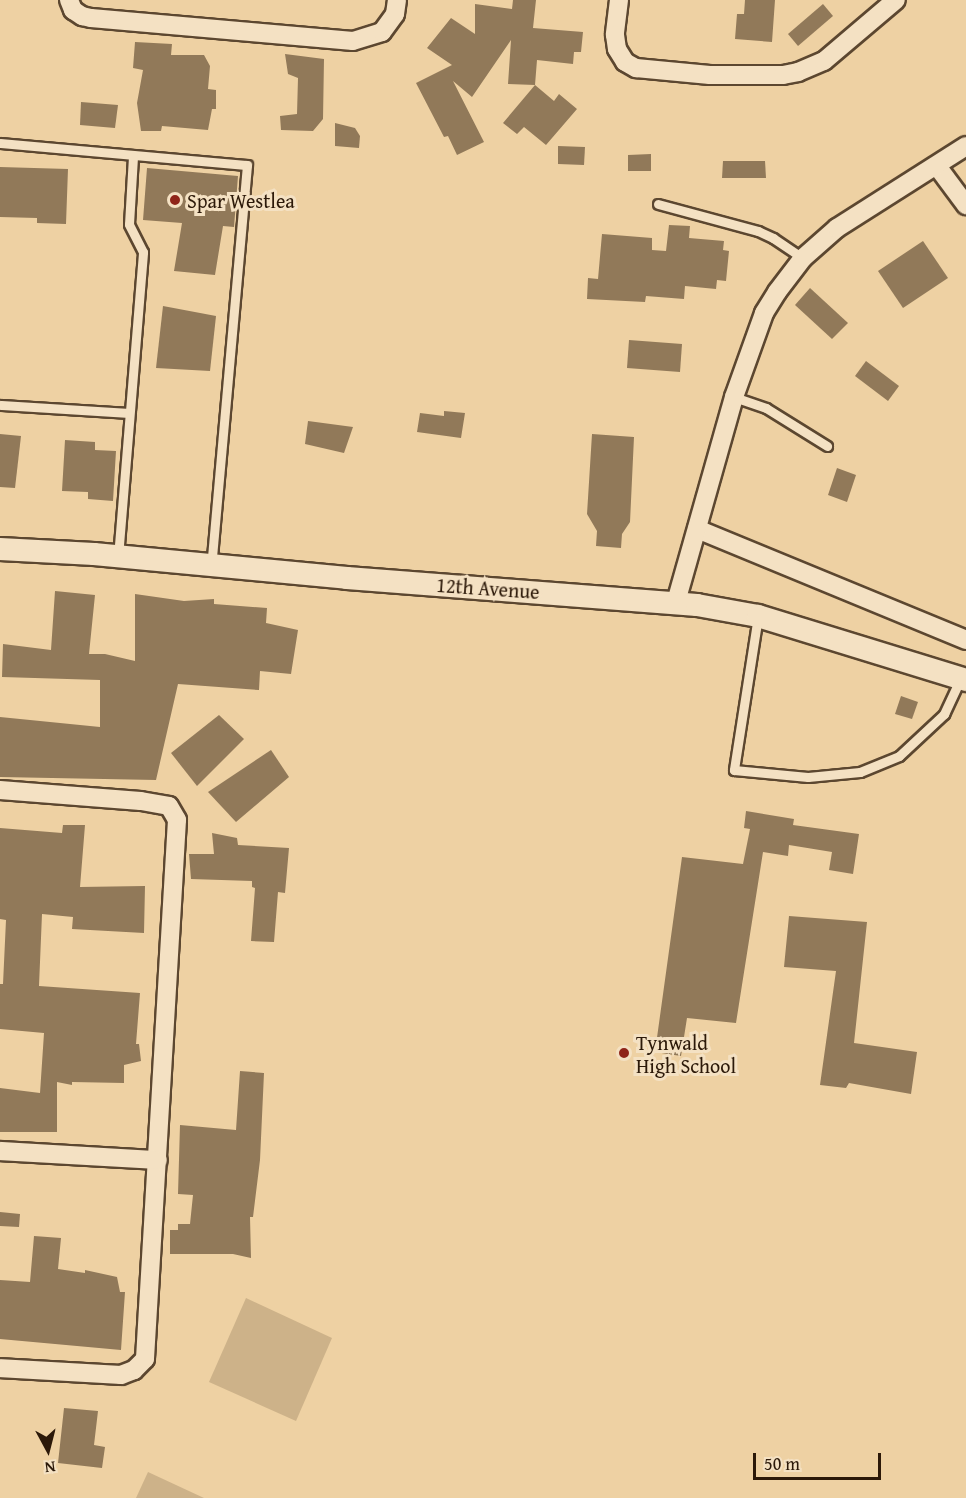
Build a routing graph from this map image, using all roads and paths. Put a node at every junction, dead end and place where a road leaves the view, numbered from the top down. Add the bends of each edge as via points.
1 (69, 0) edge
2 (397, 0) edge
3 (619, 0) edge
4 (896, 0) edge
5 (0, 143) edge
6 (966, 146) edge
7 (133, 156) junction
8 (937, 166) junction
9 (658, 204) dead end
10 (966, 206) edge
11 (803, 258) junction
12 (734, 397) junction
13 (0, 405) edge
14 (129, 413) junction
15 (828, 446) dead end
16 (698, 530) junction
17 (0, 549) edge
18 (118, 556) junction
19 (211, 565) junction
20 (676, 602) junction
21 (758, 616) junction
22 (966, 640) edge
23 (963, 679) edge
24 (0, 790) edge
25 (0, 1151) edge
26 (158, 1160) junction
27 (0, 1368) edge

1 - 2 street via 73,10 82,16 353,41 382,33 395,14
3 - 4 street via 615,35 625,62 636,68 710,75 798,72 824,61
5 - 7 lane
6 - 8 street
7 - 14 lane via 129,224 143,252
7 - 19 lane via 247,165
8 - 10 street
8 - 11 street via 837,228
9 - 11 lane via 758,231
11 - 12 street via 764,313
12 - 15 lane via 766,408
12 - 16 street
13 - 14 lane
14 - 18 lane
16 - 20 street
16 - 22 street
17 - 18 street, 12th Avenue
18 - 19 street, 12th Avenue
19 - 20 street, 12th Avenue
20 - 21 street, 12th Avenue
21 - 23 street, 12th Avenue
21 - 23 lane via 734,770 808,777 860,772 899,756 944,714
24 - 26 street via 141,801 169,806 175,812
25 - 26 street
26 - 27 street via 145,1359 141,1365 121,1375

